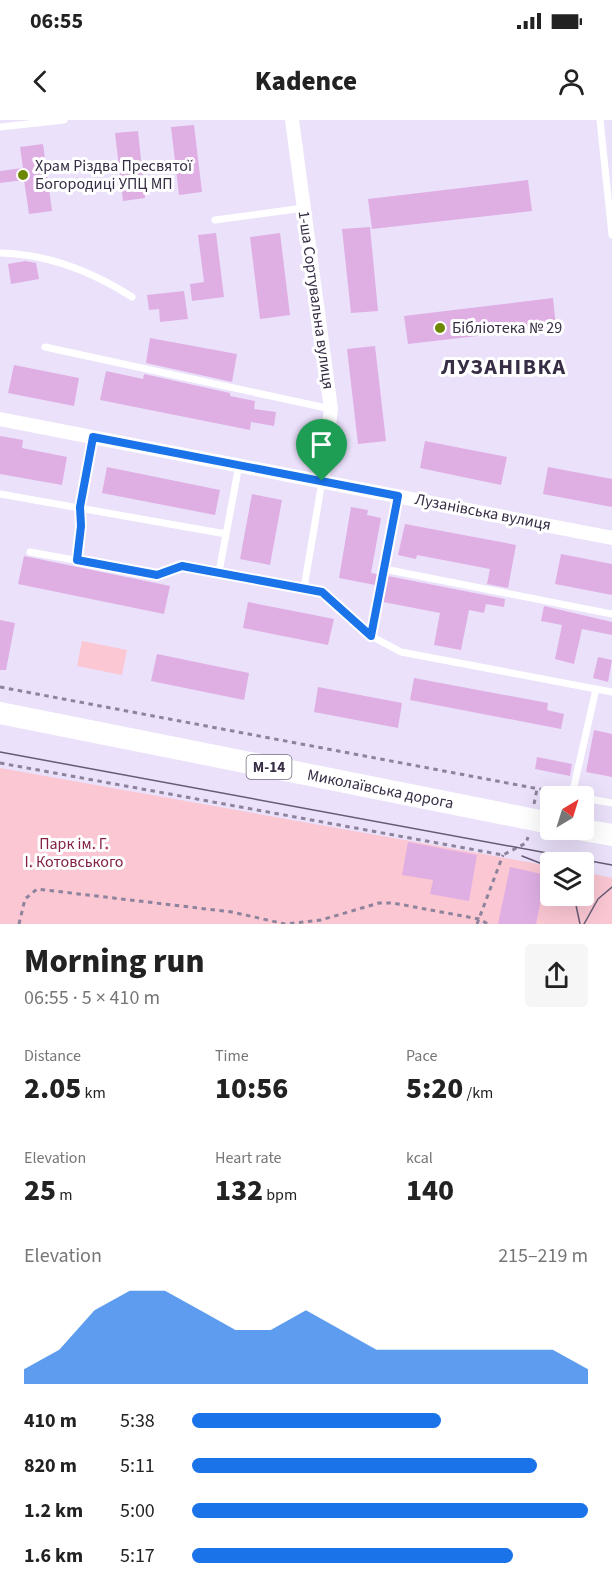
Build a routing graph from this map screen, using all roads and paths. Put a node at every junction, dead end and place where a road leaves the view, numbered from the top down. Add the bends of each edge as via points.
1 (64, 120) edge
2 (292, 120) edge
3 (600, 120) edge
4 (0, 128) edge
5 (304, 208) junction
6 (215, 220) dead end
7 (612, 235) edge
8 (0, 253) edge
9 (132, 297) dead end
10 (45, 347) dead end
11 (331, 409) junction
12 (0, 419) edge
13 (93, 437) junction
14 (239, 465) junction
15 (322, 481) junction
16 (0, 494) edge
17 (398, 496) junction
18 (80, 507) junction
19 (226, 534) junction
20 (612, 538) edge
21 (30, 552) dead end
22 (77, 560) junction
23 (384, 569) junction
24 (219, 572) junction
25 (304, 588) junction
26 (612, 614) edge
27 (371, 636) junction
28 (0, 687) edge
29 (596, 689) junction
30 (612, 692) edge
31 (0, 713) edge
32 (0, 763) edge
33 (577, 786) edge
34 (540, 789) edge
35 (594, 800) edge
36 (612, 803) edge
37 (540, 815) edge
38 (594, 832) edge
39 (612, 835) edge
40 (496, 853) dead end
41 (503, 855) dead end
42 (479, 919) junction
43 (323, 920) junction
44 (19, 924) edge
45 (318, 924) edge
46 (477, 924) edge
47 (488, 924) edge

1 - 4 lane
2 - 5 street, 1-ша Сортувальна вулиця
3 - 7 lane
5 - 6 lane
5 - 11 street, 1-ша Сортувальна вулиця
8 - 9 lane via 42,257
10 - 11 lane
11 - 15 street, 1-ша Сортувальна вулиця
12 - 13 street, Лузанівська вулиця
13 - 14 street, Лузанівська вулиця
13 - 18 lane
14 - 15 street, Лузанівська вулиця
14 - 19 lane
15 - 17 street, Лузанівська вулиця
15 - 25 lane
16 - 18 lane
17 - 20 street, Лузанівська вулиця
17 - 23 lane
18 - 19 lane
18 - 22 lane
19 - 24 lane
21 - 22 lane
22 - 24 lane via 157,575 182,566
23 - 26 lane
23 - 27 lane
24 - 25 lane
25 - 27 lane via 330,597
27 - 29 lane via 401,652
28 - 34 path
29 - 30 lane
29 - 33 lane
31 - 37 main road, Миколаївська дорога / М-14
32 - 40 path
35 - 36 lane
38 - 39 main road
41 - 42 path
42 - 43 path via 379,903
42 - 46 path
42 - 47 path
43 - 44 path via 285,924 232,912 37,889 25,899
43 - 45 path

